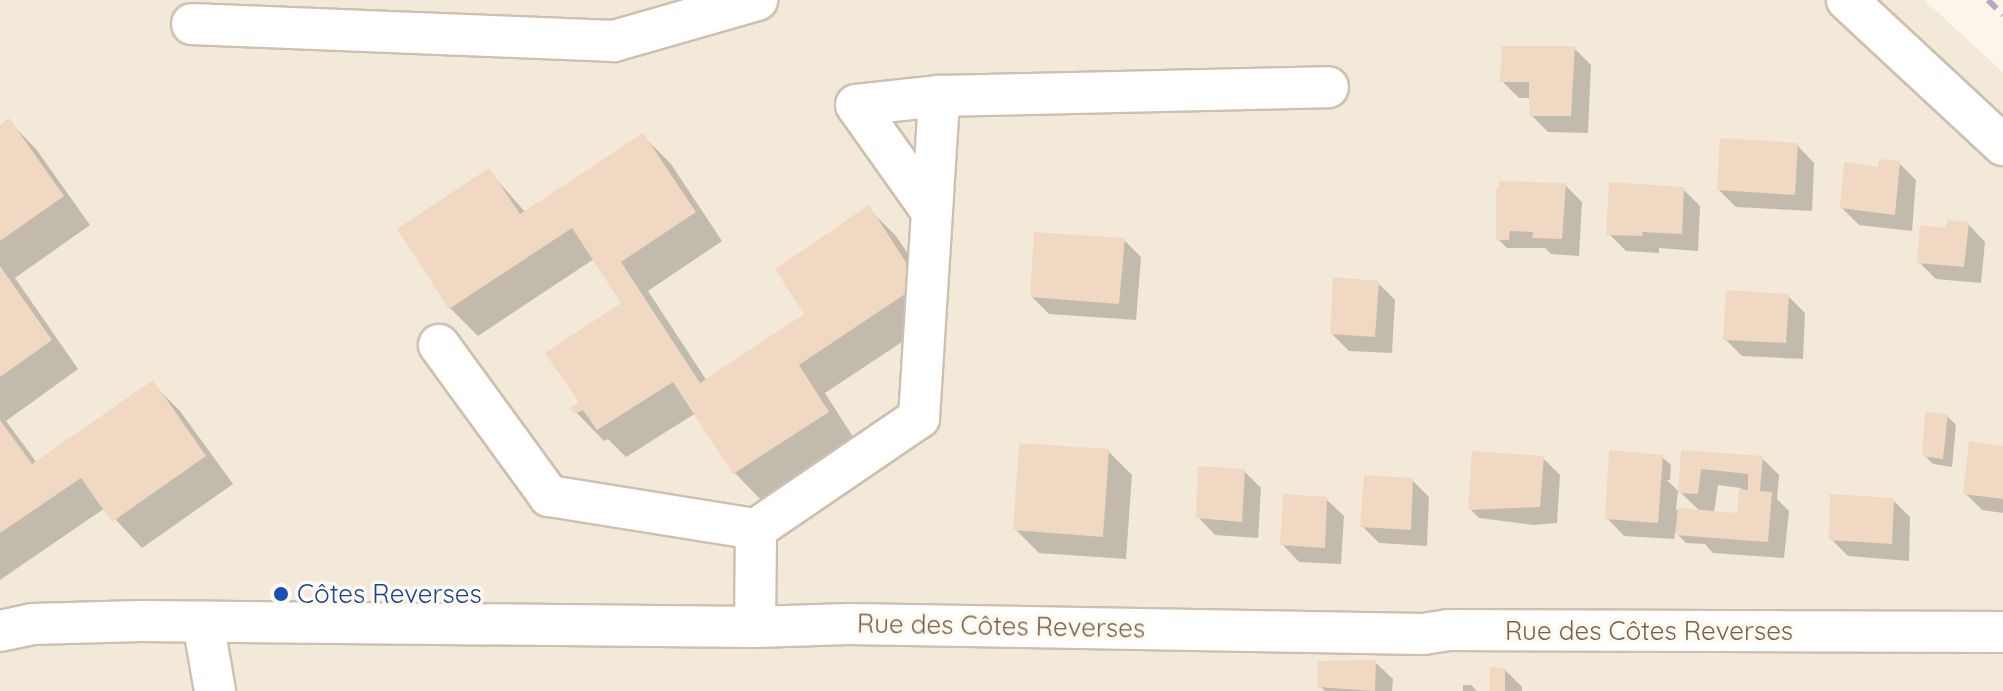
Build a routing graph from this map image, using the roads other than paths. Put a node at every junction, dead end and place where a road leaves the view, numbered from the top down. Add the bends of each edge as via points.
1 (757, 0) edge
2 (1847, 0) edge
3 (717, 6) edge
4 (192, 24) dead end
5 (1328, 87) dead end
6 (939, 96) junction
7 (2003, 145) edge
8 (932, 212) junction
9 (439, 345) dead end
10 (756, 529) junction
11 (203, 622) junction
12 (755, 627) junction
13 (0, 631) edge
14 (2003, 632) edge
15 (215, 691) edge

1 - 3 street
2 - 7 street
3 - 4 street via 614,41
5 - 6 street
6 - 8 street
6 - 8 street via 856,105
8 - 10 street via 919,418
9 - 10 street via 549,496
10 - 12 street
11 - 12 street, Rue des Côtes Reverses
11 - 13 street, Rue des Côtes Reverses via 33,624
11 - 15 street
12 - 14 street, Rue des Côtes Reverses via 1423,634

